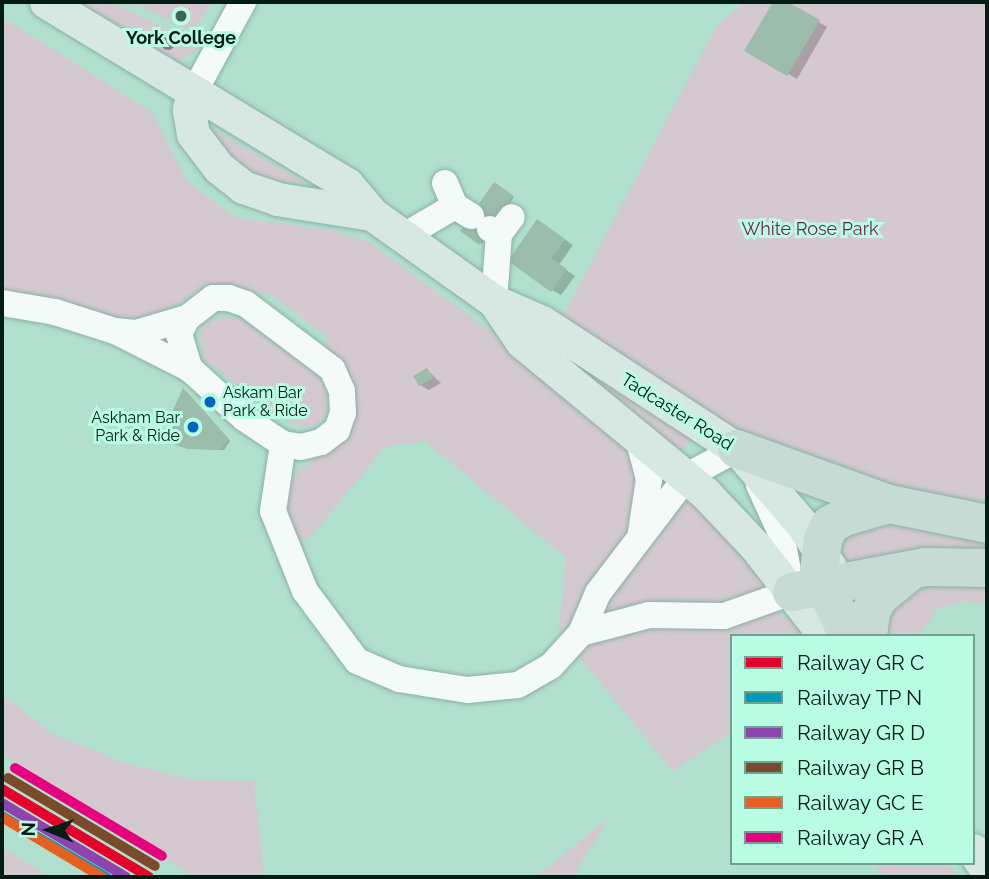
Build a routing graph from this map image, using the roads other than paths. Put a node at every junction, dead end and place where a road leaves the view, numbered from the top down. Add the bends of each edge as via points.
1 (46, 2) edge
2 (243, 2) edge
3 (193, 94) junction
4 (372, 214) junction
5 (404, 236) junction
6 (494, 301) junction
7 (2, 303) edge
8 (187, 318) junction
9 (115, 331) junction
10 (190, 369) junction
11 (637, 434) junction
12 (283, 444) junction
13 (744, 457) junction
14 (687, 476) junction
15 (889, 504) junction
16 (987, 524) edge
17 (640, 537) junction
18 (987, 568) edge
19 (914, 569) junction
20 (819, 578) junction
21 (581, 633) junction
22 (825, 634) edge
23 (847, 634) edge
24 (865, 634) edge
25 (867, 634) edge
26 (975, 853) edge
27 (987, 871) edge

1 - 3 main road
2 - 3 street
3 - 4 main road, Tadcaster Road via 347,184
3 - 4 main road, Tadcaster Road via 189,117 193,134 219,168 243,187 277,199
4 - 5 main road, Tadcaster Road
5 - 6 main road, Tadcaster Road
5 - 6 street via 479,214
6 - 11 main road, Tadcaster Road via 522,342
6 - 13 main road, Tadcaster Road via 542,322
7 - 9 street via 55,312
8 - 9 street via 136,333
8 - 10 street via 179,334
8 - 12 street via 213,298 246,304 332,369 342,391 343,413 337,430 321,442 301,447
9 - 10 street
10 - 12 street via 265,435
11 - 14 main road, Tadcaster Road
11 - 17 street via 649,479
12 - 21 street via 273,511 278,533 305,591 357,661 435,687 502,689 551,666
13 - 14 street
13 - 15 highway
13 - 20 main road, Tadcaster Road
13 - 20 street via 781,533
14 - 17 street
14 - 20 main road, Tadcaster Road
15 - 16 highway
15 - 20 highway via 865,508 830,525
17 - 21 street via 598,593
18 - 19 highway
19 - 20 highway
19 - 25 highway via 879,597
20 - 21 street via 724,616 649,615
20 - 22 main road, Tadcaster Road
20 - 23 highway
20 - 24 main road, Tadcaster Road
26 - 27 main road

